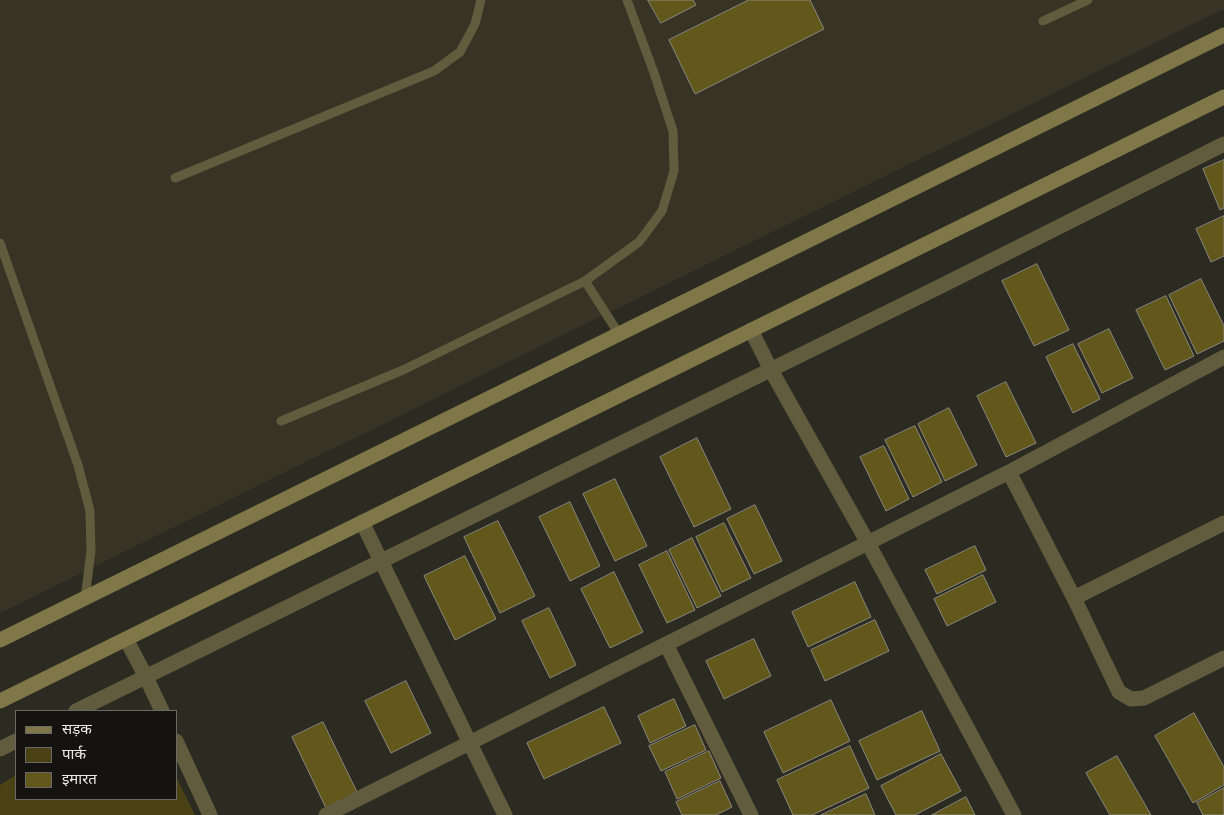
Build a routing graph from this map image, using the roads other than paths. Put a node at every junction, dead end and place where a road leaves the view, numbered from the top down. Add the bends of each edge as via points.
1 (481, 0) edge
2 (627, 0) edge
3 (1088, 0) edge
4 (1043, 21) dead end
5 (1224, 35) edge
6 (1224, 97) edge
7 (1224, 144) edge
8 (175, 178) dead end
9 (0, 243) edge
10 (585, 281) junction
11 (750, 330) junction
12 (619, 334) junction
13 (1224, 357) edge
14 (771, 370) junction
15 (281, 421) dead end
16 (1009, 472) junction
17 (362, 522) junction
18 (1224, 523) edge
19 (868, 542) junction
20 (381, 562) junction
21 (85, 598) junction
22 (1074, 598) junction
23 (126, 639) junction
24 (0, 640) edge
25 (666, 644) junction
26 (1224, 658) edge
27 (146, 677) junction
28 (0, 701) edge
29 (78, 710) edge
30 (162, 710) edge
31 (15, 742) edge
32 (469, 742) junction
33 (178, 745) edge
34 (0, 749) edge
35 (210, 815) edge
36 (326, 815) edge
37 (505, 815) edge
38 (751, 815) edge
39 (1014, 815) edge

1 - 8 lane via 475,24 460,52 434,72
2 - 10 lane via 673,131 674,171 662,211 639,242
3 - 4 lane
5 - 12 main road
6 - 11 main road
7 - 14 street
9 - 21 lane via 78,465 90,511 91,551
10 - 12 lane
10 - 15 lane via 403,370
11 - 14 street
11 - 17 main road
12 - 21 main road
13 - 16 street
14 - 19 street
14 - 20 street
16 - 19 street
16 - 22 street
17 - 20 street
17 - 23 main road
18 - 22 street
19 - 25 street
19 - 39 street
20 - 27 street
20 - 32 street
21 - 24 main road
22 - 26 street via 1119,692 1132,699 1144,698
23 - 27 street
23 - 28 main road
25 - 32 street
25 - 38 street
27 - 29 street
27 - 30 street
31 - 34 street
32 - 36 street
32 - 37 street
33 - 35 street

